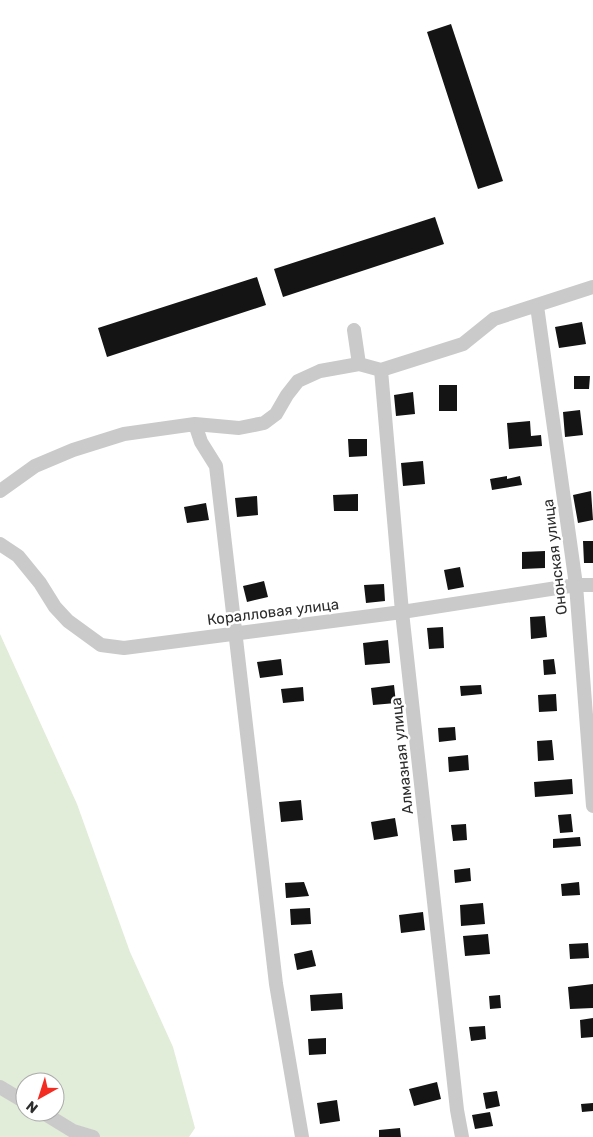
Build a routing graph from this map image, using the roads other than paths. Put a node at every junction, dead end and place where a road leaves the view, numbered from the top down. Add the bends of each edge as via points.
1 (593, 287) edge
2 (537, 306) junction
3 (354, 330) dead end
4 (359, 364) junction
5 (381, 370) junction
6 (195, 424) junction
7 (0, 491) edge
8 (0, 544) edge
9 (576, 585) junction
10 (593, 585) edge
11 (402, 612) junction
12 (235, 633) junction
13 (593, 806) edge
14 (0, 1086) edge
15 (15, 1096) edge
16 (58, 1122) edge
17 (94, 1137) edge
18 (302, 1137) edge
19 (462, 1137) edge

1 - 2 street
2 - 5 street via 494,319 464,344
2 - 9 street, Ононская улица
3 - 4 street
4 - 5 street
4 - 6 street via 320,371 298,381 276,414 264,423 239,428
5 - 11 street, Алмазная улица
6 - 7 street via 124,434 73,450 35,466
6 - 12 street via 201,442 216,466
8 - 12 street, Коралловая улица via 18,556 40,582 54,607 101,645 124,648
9 - 10 street, Коралловая улица
9 - 11 street, Коралловая улица
9 - 13 street, Ононская улица
11 - 12 street, Коралловая улица
11 - 19 street, Алмазная улица
12 - 18 street via 276,984
14 - 15 street
16 - 17 street via 74,1132

